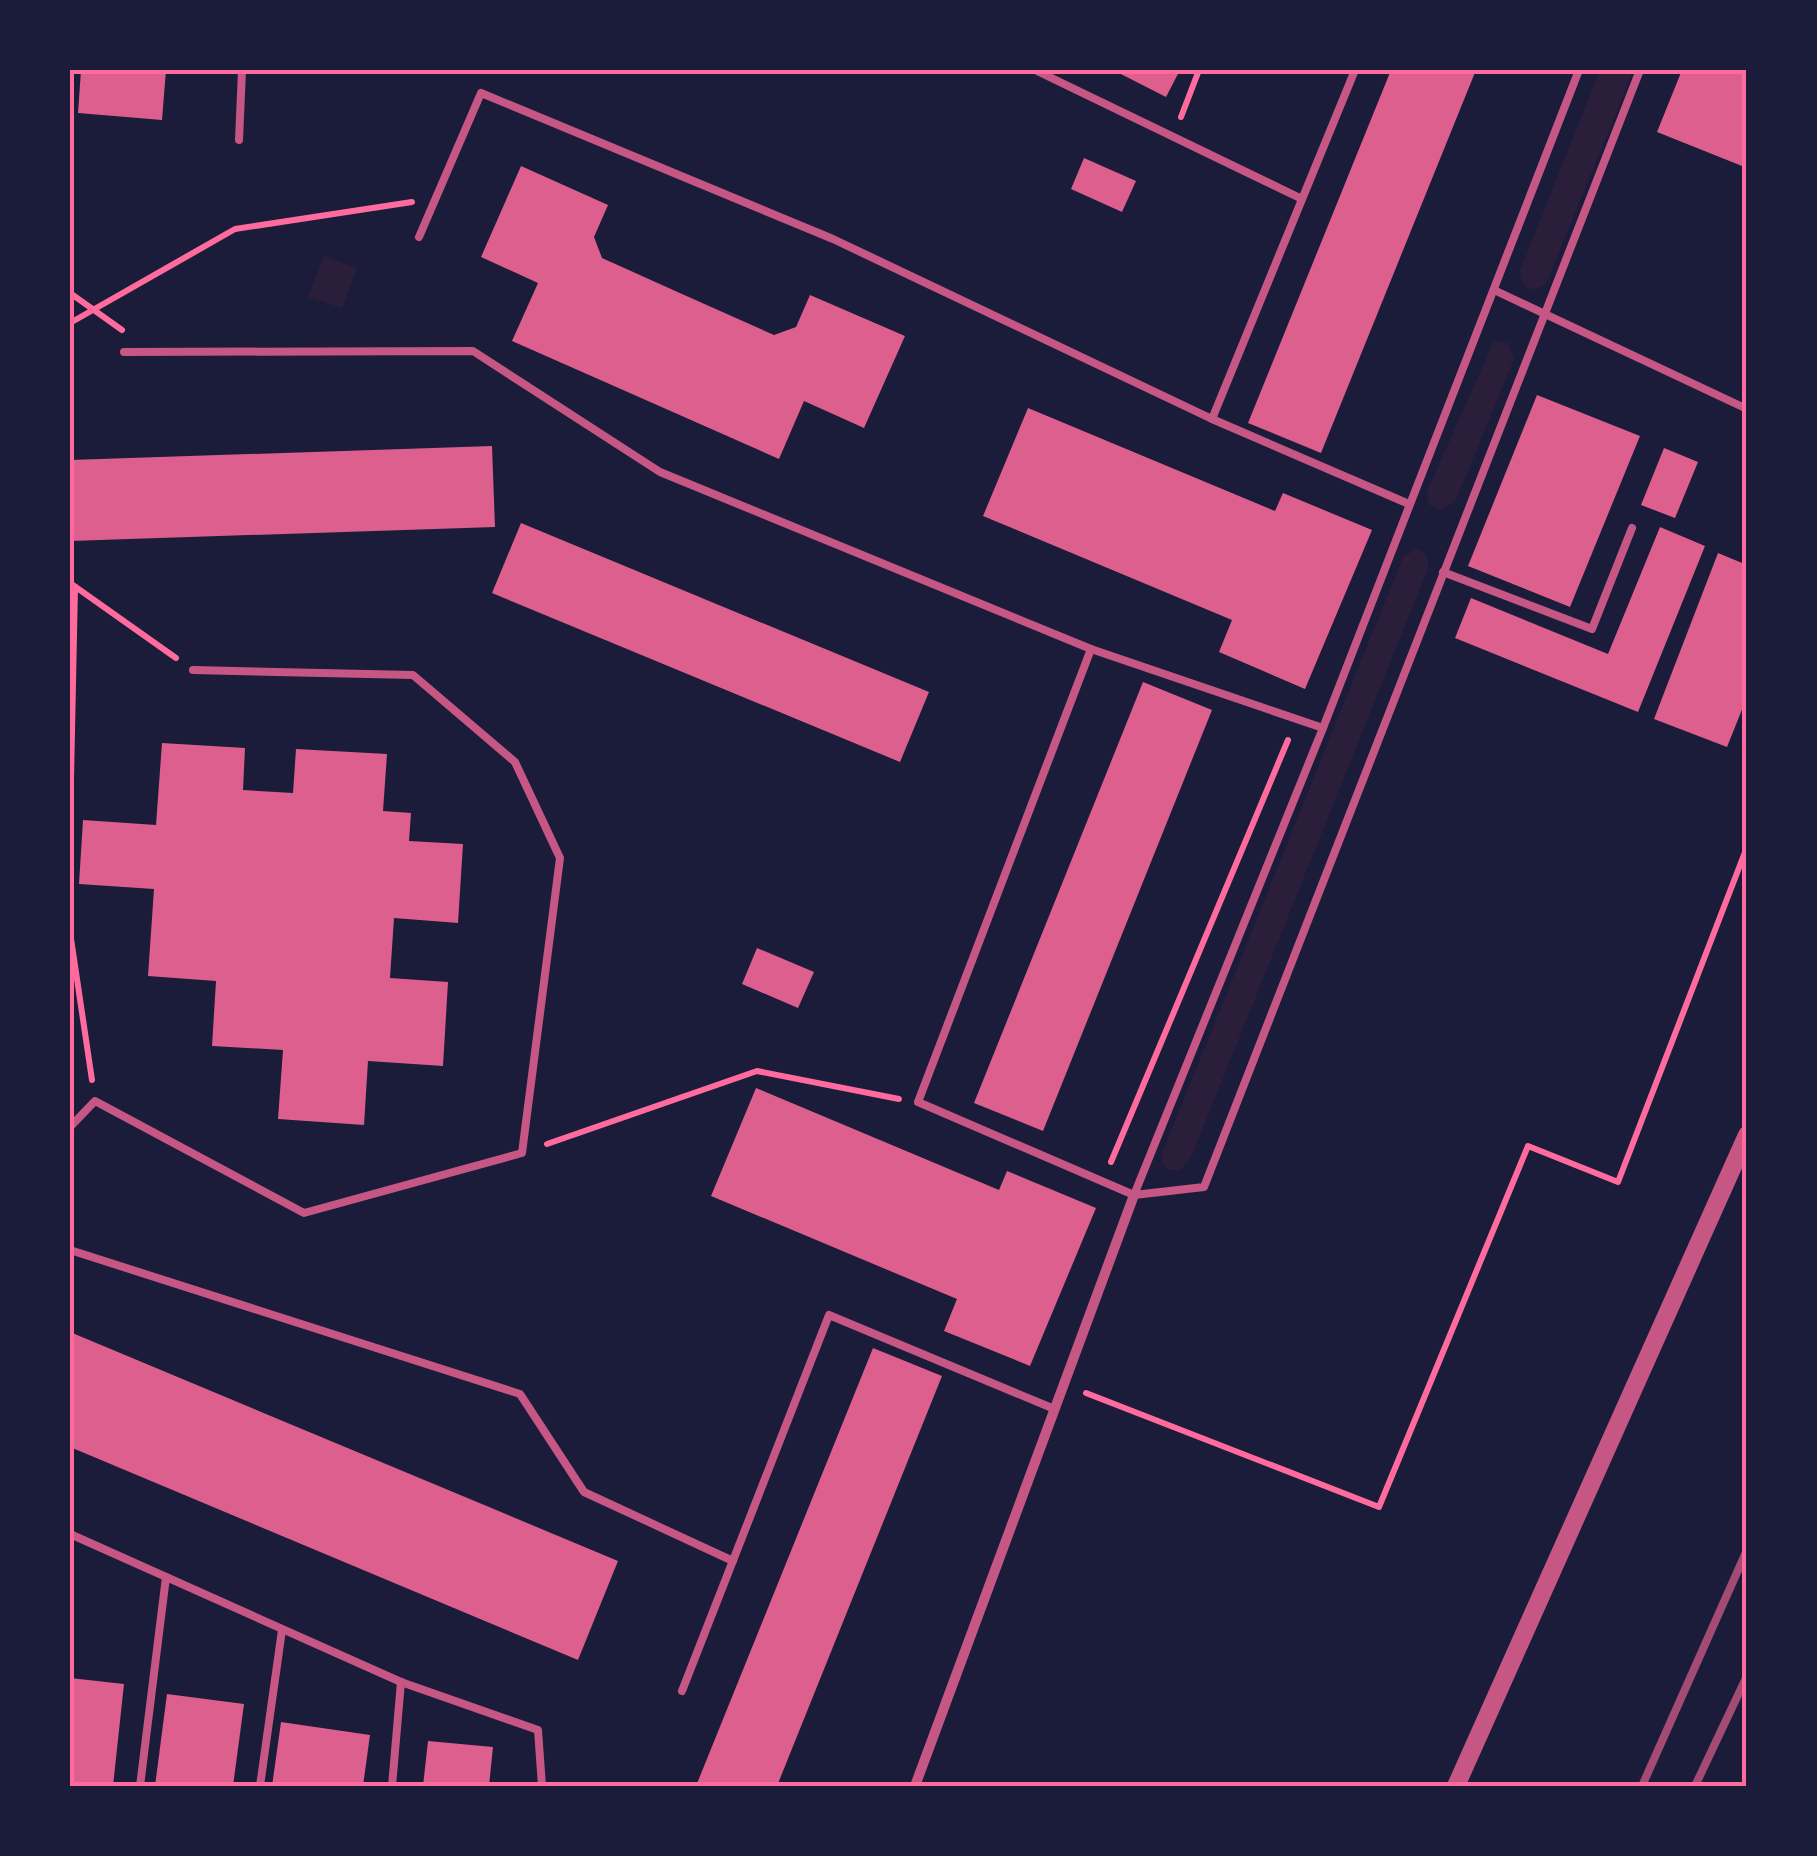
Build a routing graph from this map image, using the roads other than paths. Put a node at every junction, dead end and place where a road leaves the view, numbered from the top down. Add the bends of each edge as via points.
1 (242, 70) edge
2 (1035, 70) edge
3 (1355, 70) edge
4 (1578, 70) edge
5 (1640, 70) edge
6 (239, 140) dead end
7 (1302, 200) junction
8 (419, 237) dead end
9 (1494, 290) junction
10 (1547, 315) junction
11 (124, 352) dead end
12 (1747, 409) edge
13 (1212, 418) junction
14 (1409, 504) junction
15 (1632, 528) dead end
16 (1444, 572) junction
17 (1092, 649) junction
18 (193, 670) road end
19 (1322, 728) junction
20 (70, 1127) edge
21 (1747, 1135) edge
22 (1134, 1195) junction
23 (70, 1250) edge
24 (1052, 1408) junction
25 (70, 1534) edge
26 (733, 1562) junction
27 (166, 1577) junction
28 (282, 1630) junction
29 (401, 1682) junction
30 (682, 1691) dead end
31 (140, 1786) edge
32 (260, 1786) edge
33 (392, 1786) edge
34 (542, 1786) edge
35 (915, 1786) edge
36 (1456, 1786) edge

1 - 6 lane
2 - 7 lane
3 - 7 lane
4 - 9 lane
5 - 10 lane
7 - 13 lane
8 - 13 lane via 480,93 833,239
9 - 10 lane
9 - 14 lane
10 - 12 lane
10 - 16 lane
11 - 17 lane via 473,351 660,472
13 - 14 lane
14 - 19 lane
15 - 16 lane via 1592,629
16 - 22 lane via 1204,1187
17 - 19 lane
17 - 22 lane via 918,1102
18 - 20 lane via 414,675 514,762 560,858 522,1153 304,1213 95,1101
19 - 22 lane
21 - 36 street
22 - 24 street
23 - 26 lane via 520,1394 584,1492
24 - 26 lane via 830,1314
24 - 35 street
25 - 27 lane
26 - 30 lane
27 - 28 lane
27 - 31 lane
28 - 29 lane
28 - 32 lane
29 - 33 lane
29 - 34 lane via 538,1730

